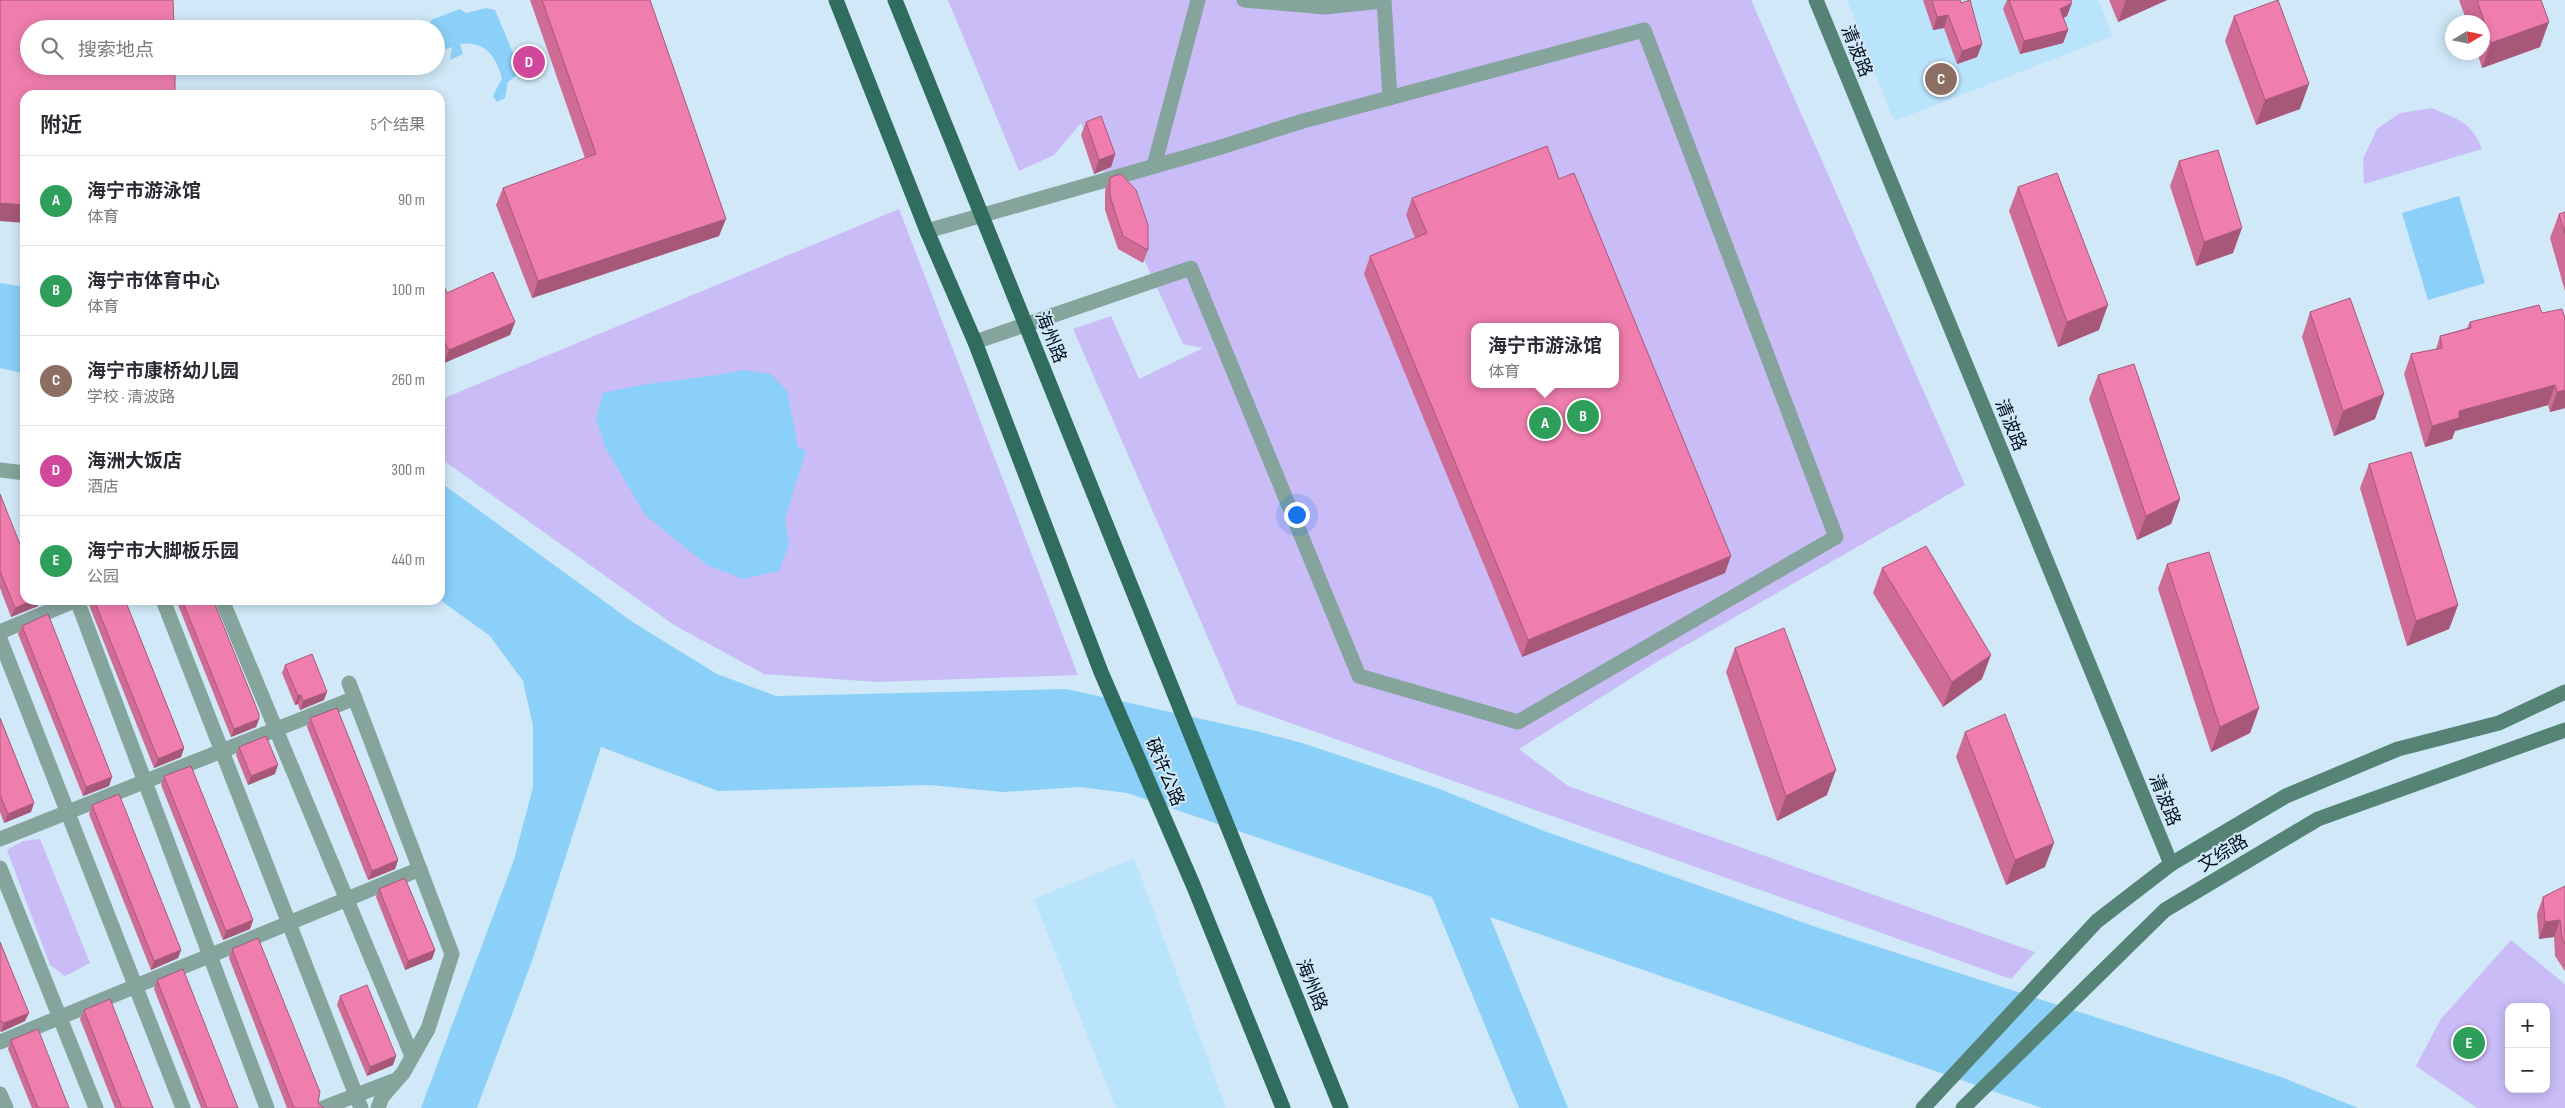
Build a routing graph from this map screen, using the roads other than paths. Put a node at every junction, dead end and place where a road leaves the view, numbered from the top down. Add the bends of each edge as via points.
1 (836, 0) edge
2 (895, 0) edge
3 (1198, 0) edge
4 (1244, 0) edge
5 (1384, 0) edge
6 (1816, 0) edge
7 (1390, 98) junction
8 (1154, 166) junction
9 (981, 214) junction
10 (927, 231) junction
11 (1026, 325) junction
12 (975, 342) junction
13 (0, 470) edge
14 (20, 472) edge
15 (64, 605) edge
16 (78, 605) edge
17 (166, 605) edge
18 (224, 605) edge
19 (0, 632) edge
20 (0, 639) edge
21 (349, 683) dead end
22 (2565, 692) edge
23 (355, 698) junction
24 (276, 729) junction
25 (2565, 730) edge
26 (222, 751) junction
27 (145, 781) junction
28 (67, 812) junction
29 (0, 839) edge
30 (2171, 864) junction
31 (0, 868) edge
32 (420, 869) junction
33 (347, 899) junction
34 (289, 923) junction
35 (210, 955) junction
36 (135, 986) junction
37 (60, 1017) junction
38 (0, 1042) edge
39 (412, 1056) junction
40 (397, 1079) junction
41 (0, 1094) edge
42 (358, 1102) edge
43 (6, 1108) edge
44 (96, 1108) edge
45 (183, 1108) edge
46 (267, 1108) edge
47 (323, 1108) edge
48 (378, 1108) edge
49 (1283, 1108) edge
50 (1341, 1108) edge
51 (1922, 1108) edge
52 (1963, 1108) edge

1 - 10 main road
2 - 9 main road, 海州路
3 - 8 street
4 - 5 street via 1325,7
5 - 7 street
6 - 30 main road, 清波路
7 - 8 street
7 - 11 street via 1644,30 1836,537 1518,722 1359,676 1191,268
8 - 9 street
9 - 10 street
9 - 11 main road, 海州路
10 - 12 main road
11 - 12 street
11 - 50 main road, 海州路
12 - 49 main road, 硖许公路 via 1101,672 1194,887
13 - 14 street
15 - 19 street
16 - 27 street
17 - 26 street
18 - 24 street
20 - 28 street
21 - 23 street
22 - 30 main road via 2499,723 2398,749 2286,796
23 - 24 street
23 - 32 street
24 - 26 street
24 - 33 street
25 - 52 main road, 文综路 via 2318,819 2164,910
26 - 27 street
26 - 34 street
27 - 28 street
27 - 35 street
28 - 29 street
28 - 36 street
30 - 51 main road via 2097,921
31 - 37 street
32 - 33 street
32 - 39 street via 452,954 428,1029
33 - 34 street
33 - 39 street
34 - 35 street
34 - 42 street
35 - 36 street
35 - 46 street
36 - 37 street
36 - 45 street
37 - 38 street
37 - 44 street
39 - 40 street
40 - 42 street
40 - 48 street via 382,1097
41 - 43 street
42 - 47 street

